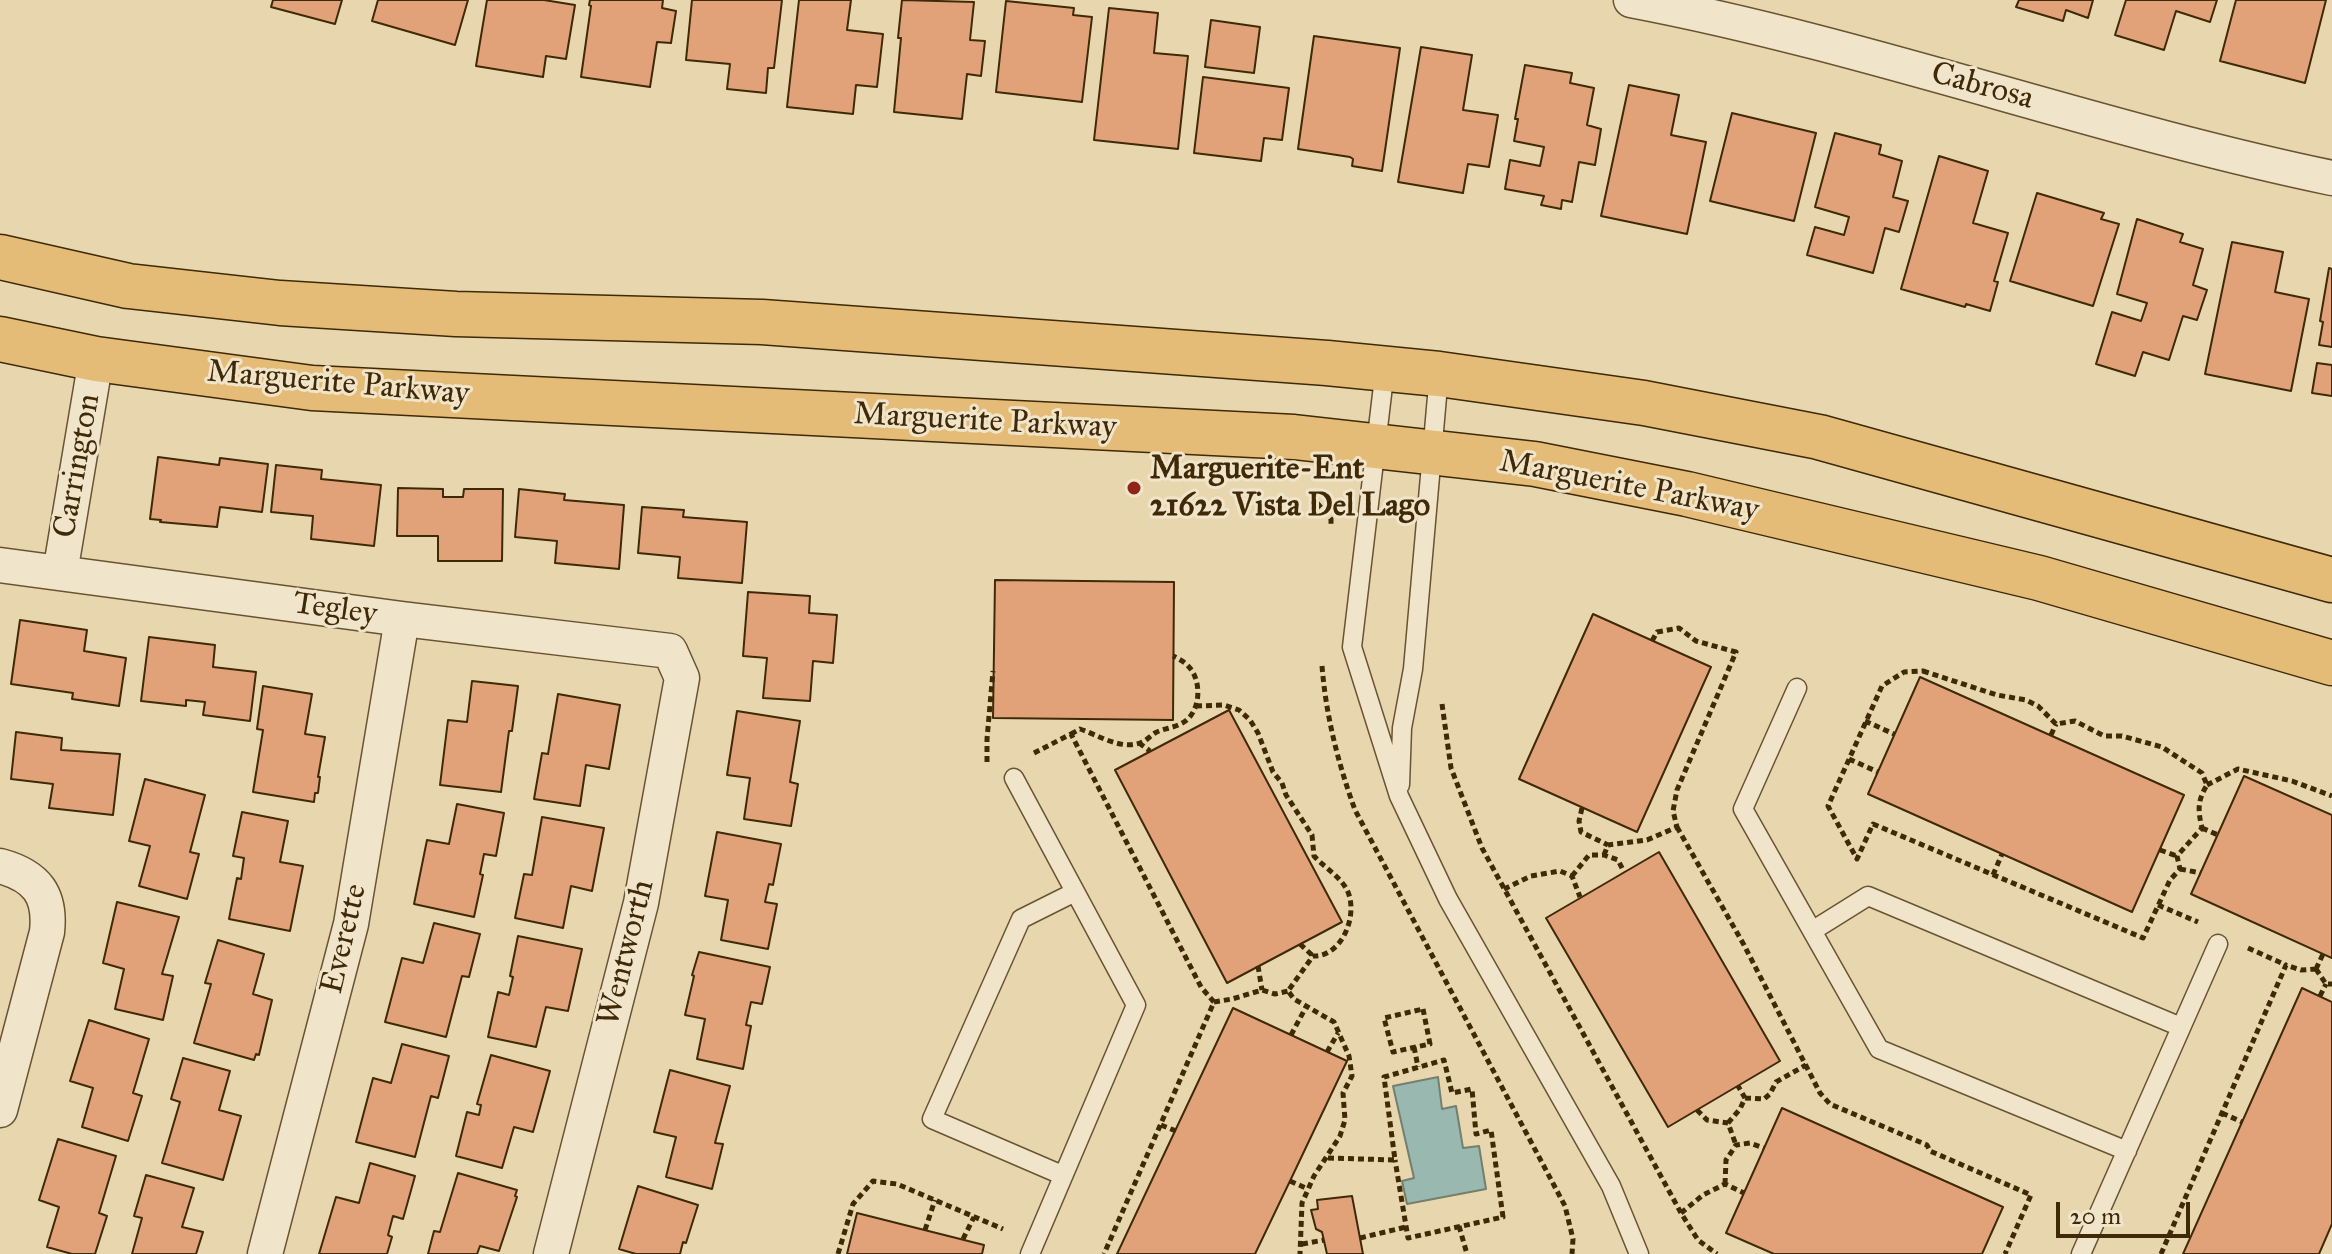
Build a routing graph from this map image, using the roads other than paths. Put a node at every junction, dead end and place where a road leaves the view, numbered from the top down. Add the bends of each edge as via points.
1 (1631, 0) edge
2 (2332, 178) edge
3 (0, 257) edge
4 (0, 339) edge
5 (96, 359) junction
6 (1385, 369) junction
7 (1439, 374) junction
8 (1375, 447) junction
9 (1431, 453) junction
10 (0, 565) edge
11 (60, 573) junction
12 (2332, 580) edge
13 (402, 619) junction
14 (670, 651) joint
15 (2332, 663) edge
16 (1797, 688) dead end
17 (1014, 778) dead end
18 (1399, 796) junction
19 (0, 866) edge
20 (1075, 892) junction
21 (1812, 931) junction
22 (2218, 944) dead end
23 (2181, 1027) junction
24 (0, 1110) edge
25 (2127, 1151) junction
26 (1062, 1175) junction
27 (265, 1254) edge
28 (551, 1254) edge
29 (1030, 1254) edge
30 (1639, 1254) edge
31 (2081, 1254) edge

1 - 2 street, Cabrosa
3 - 6 main road via 128,286 280,303 456,314 762,322
4 - 5 main road, Marguerite Parkway
5 - 8 main road, Marguerite Parkway via 312,388 1294,437
5 - 11 street, Carrington
6 - 7 main road
6 - 8 lane
7 - 9 lane
7 - 12 main road via 1644,403 1819,437
8 - 9 main road, Marguerite Parkway
8 - 18 lane via 1352,647
9 - 15 main road, Marguerite Parkway via 1535,464 1687,494 2039,578
9 - 18 lane
10 - 11 street, Tegley
11 - 13 street, Tegley
13 - 14 street, Tegley
13 - 27 street, Everette via 351,924
14 - 28 street, Wentworth via 682,678 641,903
16 - 21 lane via 1743,809
17 - 20 lane
18 - 30 lane via 1448,899 1611,1186
19 - 24 street via 38,886 50,909
20 - 26 lane via 1136,1005
20 - 26 lane via 1021,919 932,1119
21 - 23 lane via 1868,896
21 - 25 lane via 1879,1049
22 - 23 lane
23 - 25 lane
25 - 31 lane
26 - 29 lane

